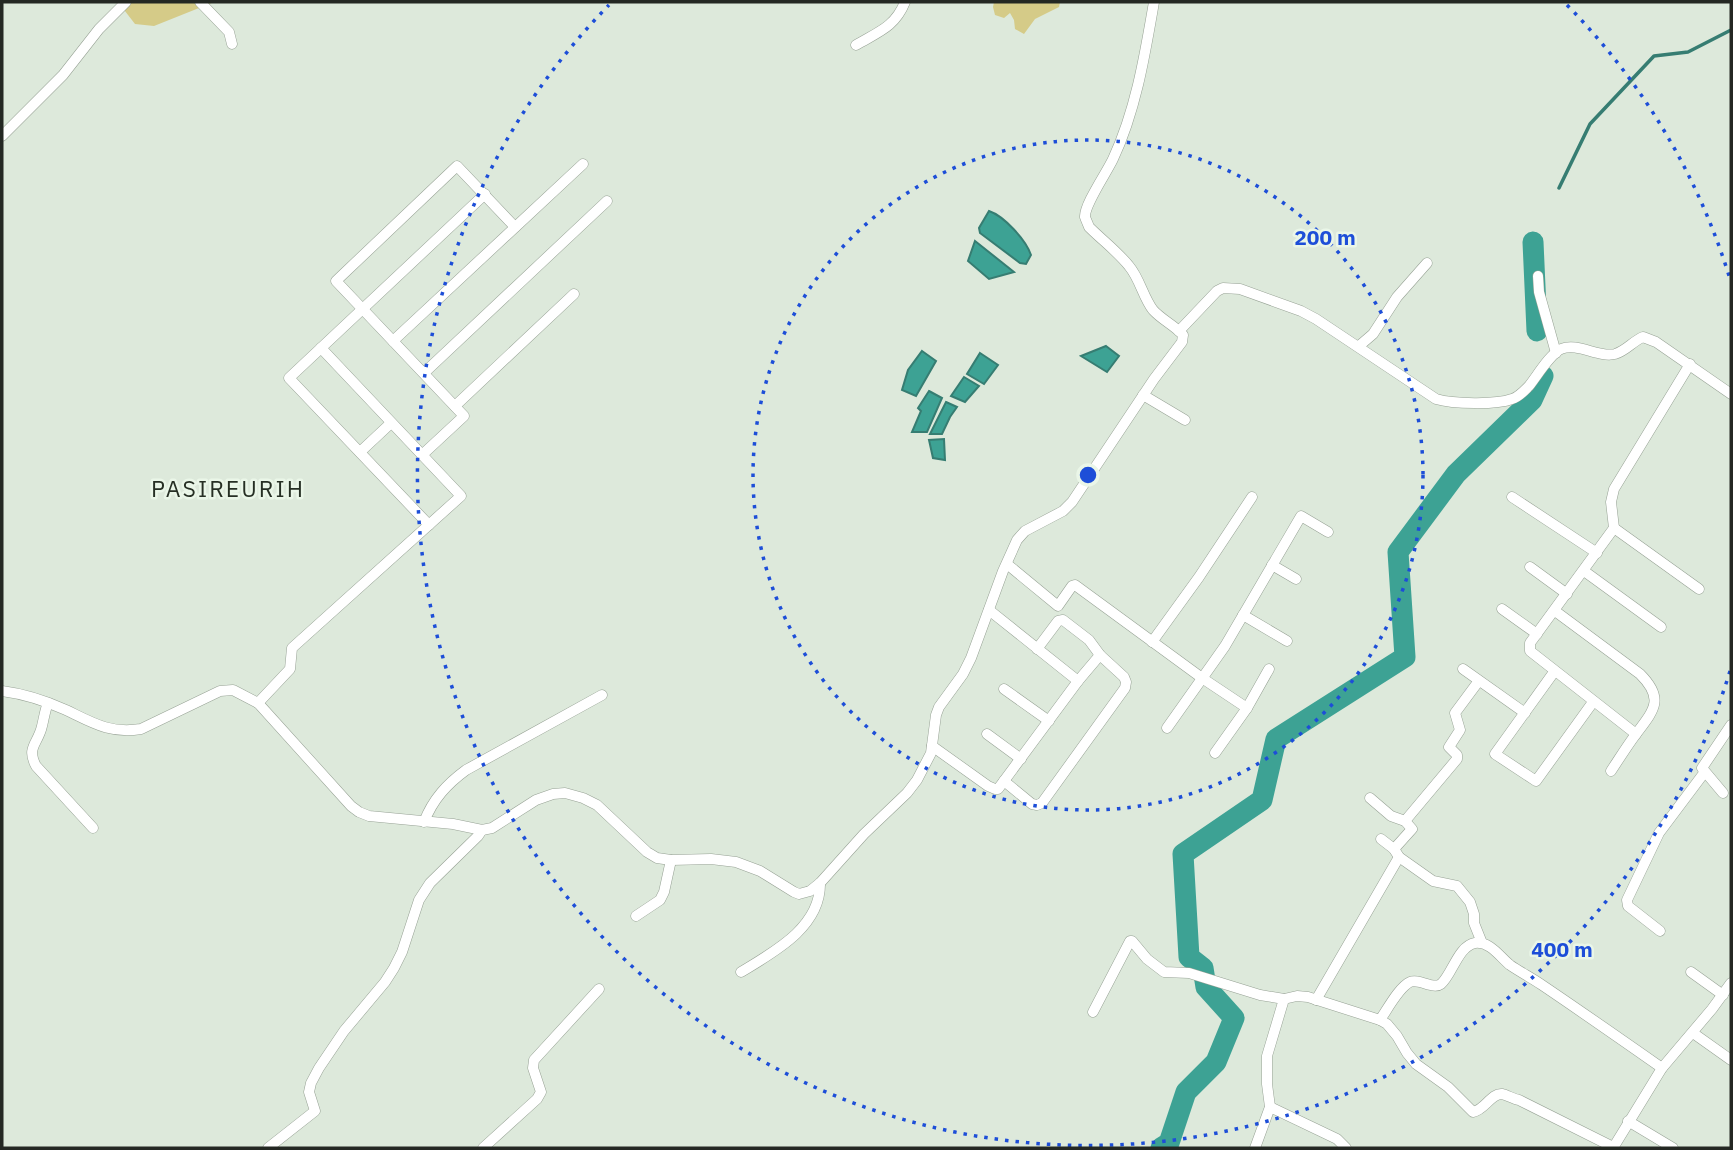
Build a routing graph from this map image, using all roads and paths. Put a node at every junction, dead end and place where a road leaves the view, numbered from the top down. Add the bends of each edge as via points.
1 (126, 2) edge
2 (200, 2) edge
3 (905, 2) edge
4 (1154, 2) edge
5 (232, 44) dead end
6 (856, 45) dead end
7 (2, 136) edge
8 (583, 164) dead end
9 (485, 194) junction
10 (607, 201) dead end
11 (515, 227) junction
12 (1427, 263) dead end
13 (1538, 276) dead end
14 (574, 294) dead end
15 (363, 309) junction
16 (1179, 331) junction
17 (393, 341) junction
18 (1359, 346) junction
19 (321, 348) junction
20 (1556, 353) junction
21 (1690, 364) junction
22 (424, 373) junction
23 (1731, 394) edge
24 (1143, 395) junction
25 (455, 406) junction
26 (1185, 420) dead end
27 (391, 423) junction
28 (360, 452) junction
29 (422, 455) junction
30 (1512, 496) dead end
31 (1252, 497) dead end
32 (429, 525) junction
33 (1614, 528) junction
34 (1328, 532) dead end
35 (1597, 553) junction
36 (1007, 564) junction
37 (1272, 565) junction
38 (1530, 567) dead end
39 (1584, 571) junction
40 (1296, 579) dead end
41 (1699, 589) dead end
42 (1567, 594) junction
43 (1502, 608) dead end
44 (989, 610) junction
45 (1555, 611) junction
46 (1242, 615) junction
47 (1661, 627) dead end
48 (1537, 634) junction
49 (1287, 641) dead end
50 (1152, 642) junction
51 (1037, 649) junction
52 (1100, 655) junction
53 (1269, 669) dead end
54 (1463, 670) dead end
55 (1555, 672) junction
56 (1202, 678) junction
57 (1078, 681) junction
58 (1478, 682) junction
59 (1004, 689) dead end
60 (2, 691) edge
61 (602, 695) dead end
62 (47, 702) junction
63 (1593, 702) junction
64 (258, 703) junction
65 (1247, 708) junction
66 (1525, 713) junction
67 (1049, 721) junction
68 (1731, 725) edge
69 (1167, 729) dead end
70 (987, 734) dead end
71 (1636, 734) junction
72 (932, 746) junction
73 (1215, 753) dead end
74 (1021, 759) junction
75 (1611, 771) dead end
76 (1704, 773) junction
77 (1004, 781) junction
78 (1723, 793) dead end
79 (1370, 798) dead end
80 (424, 821) junction
81 (1405, 821) junction
82 (93, 828) dead end
83 (482, 830) junction
84 (1381, 839) dead end
85 (1396, 853) junction
86 (671, 860) junction
87 (820, 883) junction
88 (636, 916) dead end
89 (1660, 931) dead end
90 (1482, 943) junction
91 (741, 972) dead end
92 (1691, 972) dead end
93 (1731, 983) edge
94 (599, 989) dead end
95 (1723, 995) junction
96 (1284, 999) junction
97 (1316, 1000) junction
98 (1093, 1012) dead end
99 (1380, 1020) junction
100 (1693, 1032) junction
101 (1731, 1060) edge
102 (1662, 1068) junction
103 (1270, 1107) junction
104 (1629, 1121) junction
105 (268, 1148) edge
106 (483, 1148) edge
107 (1255, 1148) edge
108 (1346, 1148) edge
109 (1613, 1148) edge
110 (1673, 1148) edge

1 - 7 street
2 - 5 street via 229,32
3 - 6 street via 893,23
4 - 16 street via 1124,135 1085,219 1129,266 1159,317
8 - 11 street
9 - 11 street
9 - 15 street
9 - 15 street via 457,166 336,281
10 - 22 street
11 - 17 street
12 - 18 street
13 - 20 street
14 - 25 street
15 - 17 street
15 - 19 street
16 - 18 street via 1211,296 1231,287 1301,311
16 - 24 street via 1182,342
17 - 22 street
18 - 20 street via 1436,399 1460,404 1519,396
19 - 27 street
19 - 28 street via 289,378
20 - 21 street via 1570,347 1617,354 1643,337
21 - 23 street
21 - 33 street via 1615,489 1611,502
22 - 25 street
24 - 26 street
24 - 36 street via 1072,502 1025,531
25 - 29 street via 464,416
27 - 28 street
27 - 29 street
28 - 32 street
29 - 32 street via 461,496
30 - 35 street
31 - 50 street
32 - 64 street via 292,648 290,669
33 - 35 street
33 - 41 street
34 - 37 street via 1301,516
35 - 39 street
36 - 44 street
36 - 50 street via 1058,606 1075,585
37 - 40 street
37 - 46 street
38 - 42 street
39 - 42 street
39 - 47 street
42 - 45 street
43 - 48 street
44 - 51 street
44 - 72 street via 963,674 939,707
45 - 48 street
45 - 71 street via 1649,683 1656,706
46 - 49 street
46 - 56 street
48 - 55 street via 1530,651
50 - 56 street
51 - 52 street via 1058,621 1063,621 1089,640
51 - 57 street
52 - 57 street
52 - 77 street via 1124,677 1125,688 1055,786 1037,805
53 - 65 street
54 - 58 street
55 - 63 street
55 - 66 street
56 - 65 street
56 - 69 street
57 - 67 street
58 - 66 street
58 - 81 street via 1455,713 1460,730 1450,747 1457,760
59 - 67 street
60 - 62 street
61 - 80 street via 466,770 435,800
62 - 64 street via 106,729 130,731 220,691 238,692
62 - 82 street via 32,757
63 - 66 street via 1536,781 1495,754
63 - 71 street
64 - 80 street via 359,812
65 - 73 street
67 - 74 street
68 - 76 street via 1702,768
70 - 74 street
71 - 75 street
72 - 77 street via 995,789
72 - 87 street via 924,770 907,793
74 - 77 street
76 - 78 street
76 - 89 street via 1659,833 1627,900 1628,906
79 - 81 street via 1391,816
80 - 83 street
81 - 85 street via 1412,829
83 - 86 street via 536,800 565,793 597,805 647,852
83 - 105 street via 430,883 394,968 319,1068 309,1092 315,1111
84 - 85 street
85 - 90 street via 1433,881 1457,886 1470,902
85 - 97 street
86 - 87 street via 744,864 799,894
86 - 88 street via 660,900
87 - 91 street via 818,903 807,922 771,954
90 - 99 street via 1470,945 1459,956 1441,984 1408,983
90 - 102 street
92 - 95 street
93 - 95 street
94 - 106 street via 534,1060 541,1092 537,1099
95 - 100 street
96 - 97 street
96 - 98 street via 1198,975 1164,972 1129,941
96 - 103 street via 1267,1056
97 - 99 street
99 - 109 street via 1416,1064 1473,1112 1502,1094
100 - 101 street
100 - 102 street
102 - 104 street
103 - 107 street
103 - 108 street via 1337,1139
104 - 109 street
104 - 110 street

